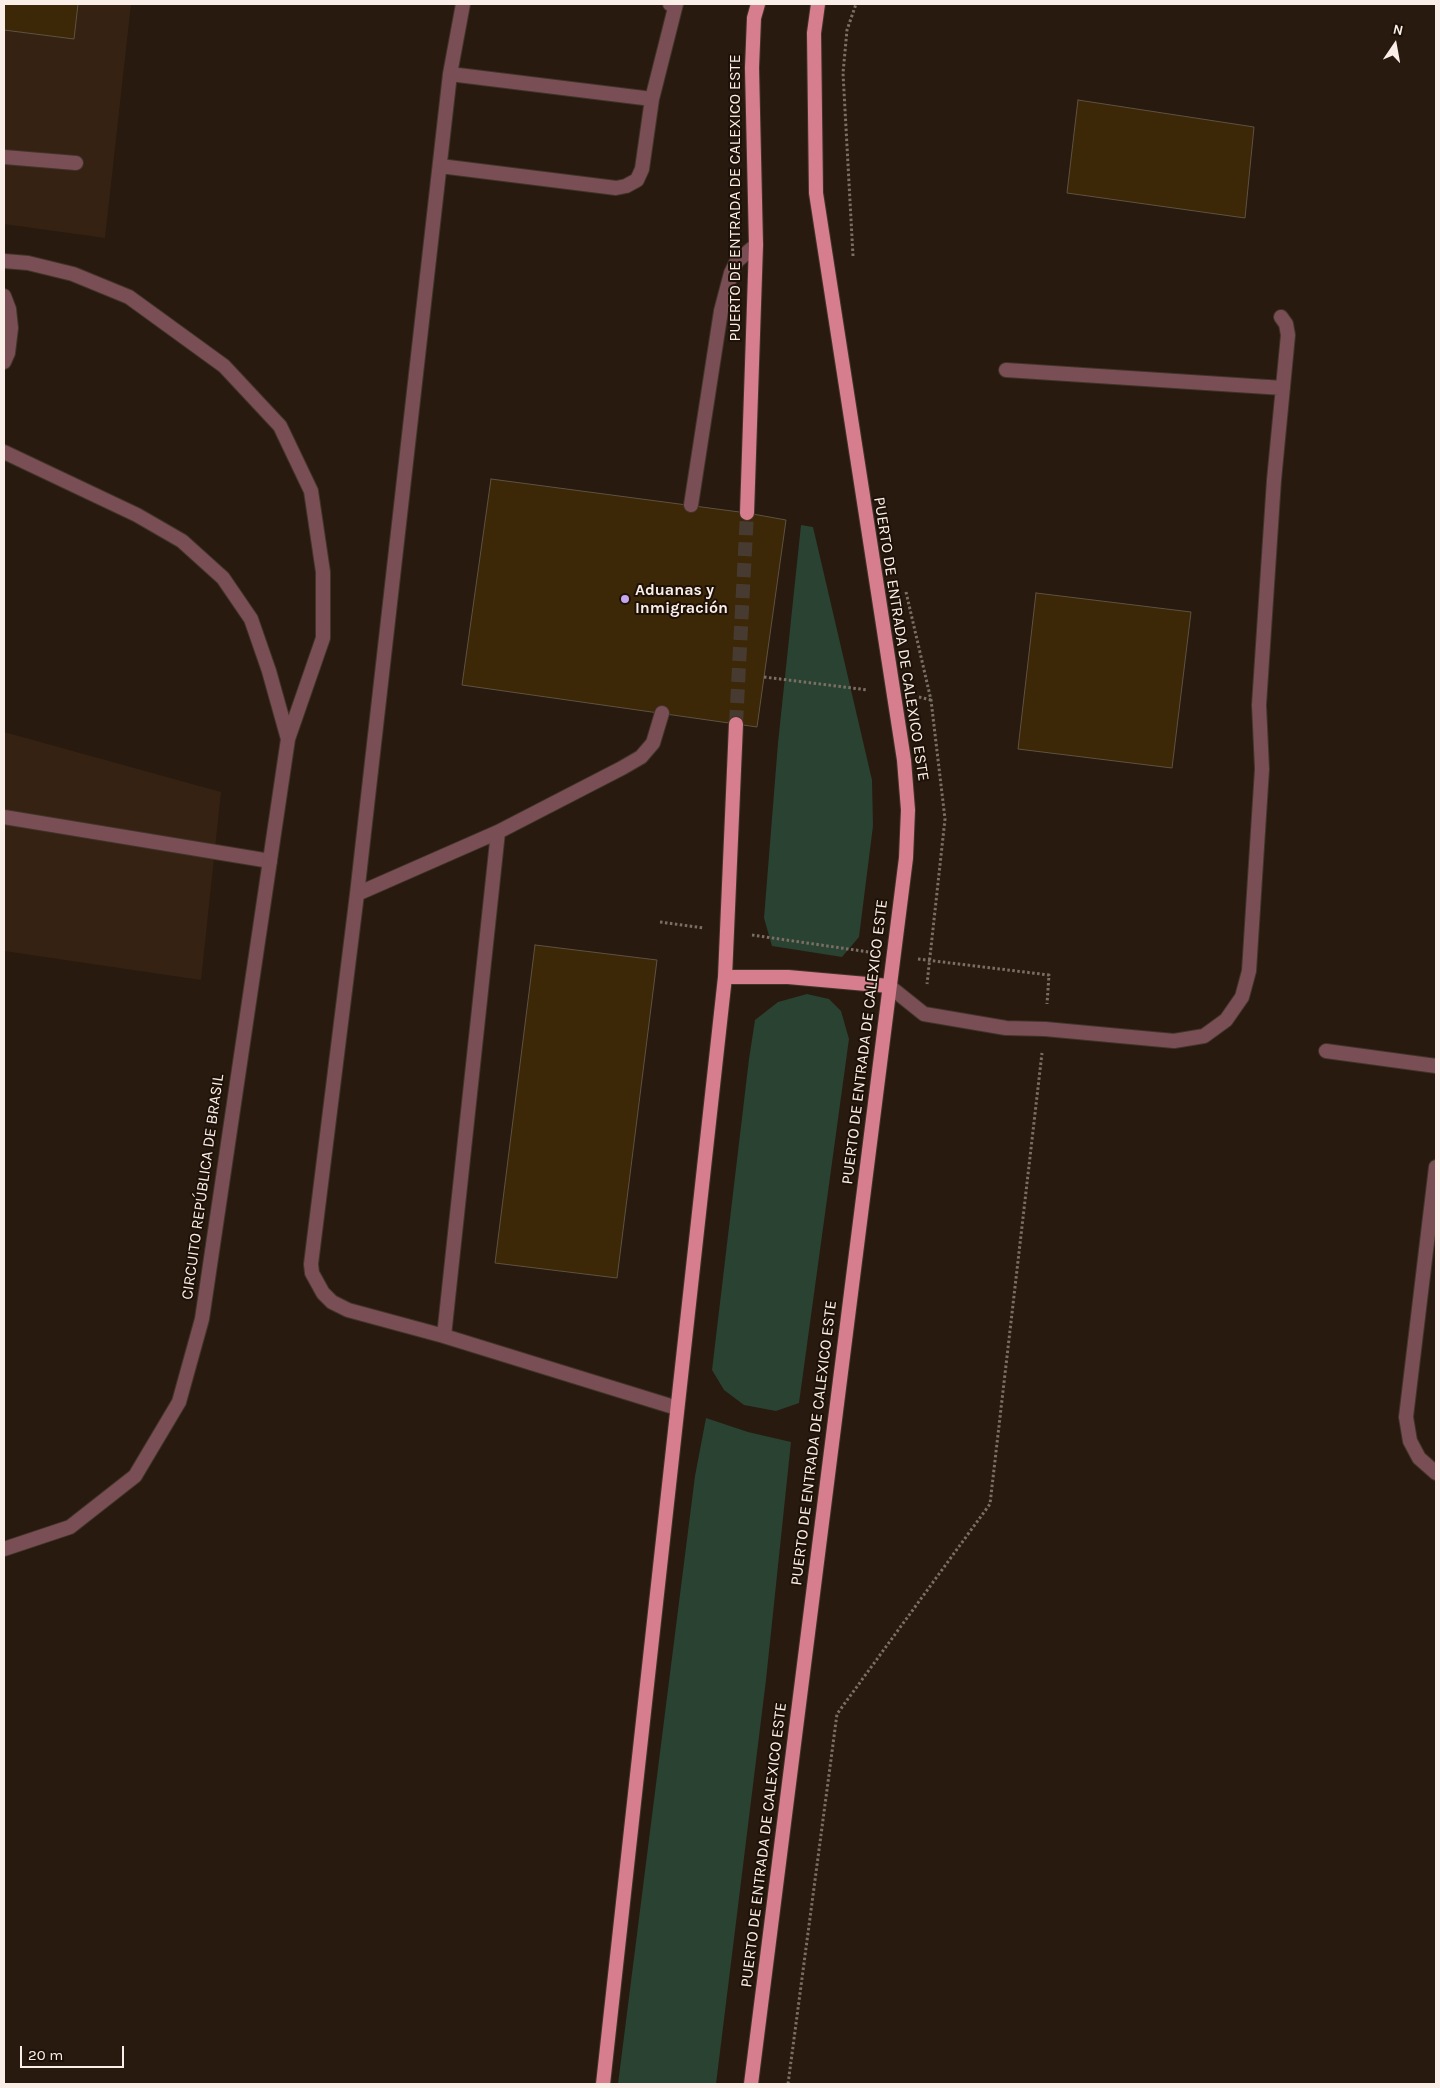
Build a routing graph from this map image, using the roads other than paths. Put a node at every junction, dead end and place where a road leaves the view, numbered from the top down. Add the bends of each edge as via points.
1 (463, 4) edge
2 (670, 4) edge
3 (676, 4) edge
4 (758, 4) edge
5 (818, 4) edge
6 (450, 74) junction
7 (652, 99) junction
8 (4, 157) edge
9 (76, 163) dead end
10 (440, 166) junction
11 (756, 245) junction
12 (4, 261) edge
13 (4, 296) edge
14 (1281, 317) dead end
15 (4, 362) edge
16 (1006, 370) dead end
17 (1283, 388) junction
18 (4, 452) edge
19 (691, 505) dead end
20 (747, 513) tunnel mouth
21 (662, 714) dead end
22 (736, 724) tunnel mouth
23 (288, 739) junction
24 (4, 817) edge
25 (498, 832) junction
26 (270, 861) junction
27 (357, 894) junction
28 (726, 977) junction
29 (889, 986) junction
30 (1326, 1051) dead end
31 (1436, 1066) edge
32 (1436, 1167) edge
33 (444, 1336) junction
34 (677, 1408) junction
35 (1436, 1473) edge
36 (4, 1549) edge
37 (603, 2084) edge
38 (751, 2084) edge

1 - 6 street
2 - 3 street
3 - 7 street
4 - 11 main road, PUERTO DE ENTRADA DE CALEXICO ESTE via 754,18 752,68
5 - 29 main road, PUERTO DE ENTRADA DE CALEXICO ESTE via 814,33 816,193 904,760 908,810 906,858
6 - 7 street
6 - 10 street
7 - 10 street via 642,169 637,180 626,186 616,188
8 - 9 street
10 - 27 street
11 - 19 street via 736,262 721,311
11 - 20 main road, PUERTO DE ENTRADA DE CALEXICO ESTE
12 - 23 street, CIRCUITO REPÚBLICA DE BRASIL via 73,274 129,297 224,366 280,426 311,491 323,572 322,638
13 - 15 street via 11,328
14 - 17 street via 1288,335
16 - 17 street
17 - 29 street via 1259,705 1262,769 1249,971 1242,997 1226,1020 1204,1036 1174,1040 1006,1028 924,1014
18 - 23 street, CIRCUITO REPÚBLICA DE BRASIL via 137,515 182,542 223,578 250,619
21 - 25 street via 653,742 641,757
22 - 28 main road
23 - 26 street, CIRCUITO REPÚBLICA DE BRASIL
24 - 26 street
25 - 27 street
25 - 33 street
26 - 36 street, CIRCUITO REPÚBLICA DE BRASIL via 202,1319 179,1402 135,1476 70,1526
27 - 33 street via 312,1273 323,1293 348,1310
28 - 29 main road via 788,977
28 - 34 main road
29 - 38 main road, PUERTO DE ENTRADA DE CALEXICO ESTE
30 - 31 street
32 - 35 street via 1406,1417 1410,1441 1420,1458
33 - 34 street
34 - 37 main road

